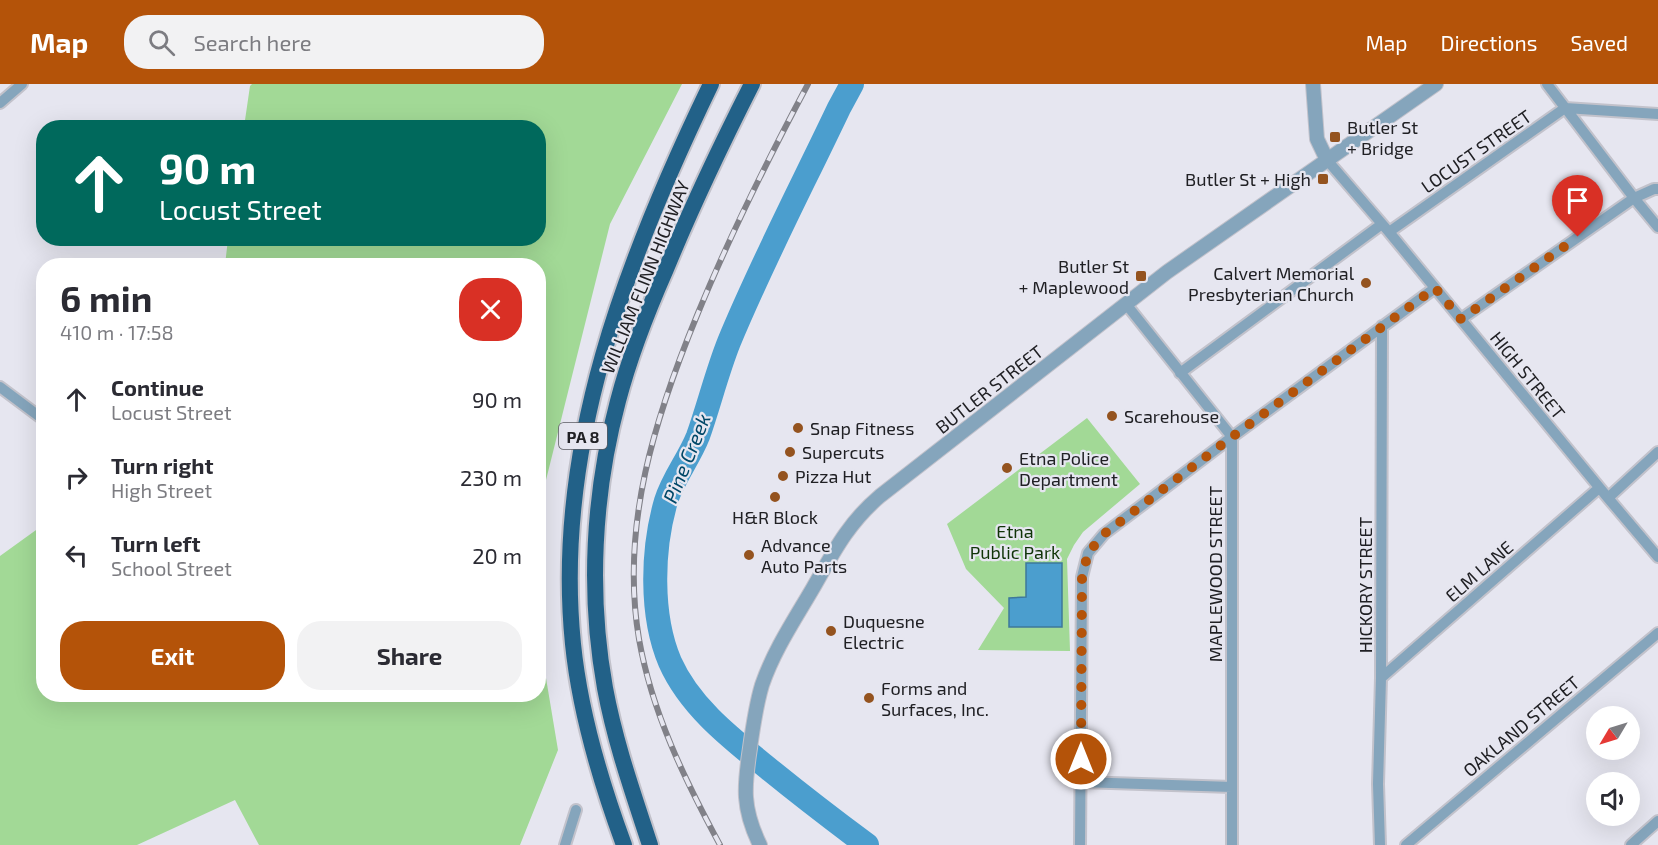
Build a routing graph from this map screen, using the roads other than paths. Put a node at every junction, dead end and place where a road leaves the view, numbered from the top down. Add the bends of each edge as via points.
1 (22, 84) edge
2 (711, 84) edge
3 (752, 84) edge
4 (1313, 84) edge
5 (1436, 84) edge
6 (1548, 84) edge
7 (0, 102) edge
8 (1564, 108) junction
9 (1658, 114) edge
10 (1327, 160) junction
11 (1658, 189) edge
12 (1634, 198) junction
13 (1658, 227) edge
14 (1385, 228) junction
15 (1435, 288) junction
16 (1126, 304) junction
17 (1461, 319) junction
18 (1383, 326) junction
19 (1179, 373) junction
20 (0, 387) edge
21 (36, 414) edge
22 (1232, 437) junction
23 (1658, 452) edge
24 (1599, 488) junction
25 (1608, 498) junction
26 (1657, 554) edge
27 (1658, 633) edge
28 (1381, 678) junction
29 (1081, 782) junction
30 (1232, 787) junction
31 (576, 810) dead end
32 (1658, 821) edge
33 (565, 845) edge
34 (624, 845) edge
35 (651, 845) edge
36 (760, 845) edge
37 (1080, 845) edge
38 (1232, 845) edge
39 (1380, 845) edge
40 (1406, 845) edge
41 (1631, 845) edge

1 - 7 street
2 - 34 highway, WILLIAM FLINN HIGHWAY / PA 8 via 667,180 618,307 587,417 573,500 570,616 577,672 598,768
3 - 35 highway, WILLIAM FLINN HIGHWAY / PA 8 via 698,195 641,329 618,400 602,478 595,583 601,659 616,740
4 - 10 street via 1317,139
5 - 10 street, BUTLER STREET
6 - 8 street
8 - 9 street
8 - 12 street
8 - 14 street, LOCUST STREET
10 - 14 street, HIGH STREET
10 - 16 street, BUTLER STREET
11 - 12 street
12 - 13 street
12 - 17 street
14 - 15 street, HIGH STREET
14 - 19 street, LOCUST STREET
15 - 17 street, HIGH STREET
15 - 18 street
16 - 19 street
16 - 36 street, BUTLER STREET via 880,496 858,516 842,539 779,647 762,685 745,777 748,819
17 - 24 street, HIGH STREET
18 - 22 street
18 - 28 street, HICKORY STREET
19 - 22 street
20 - 21 street
22 - 29 street via 1104,534 1088,553 1082,577
22 - 30 street, MAPLEWOOD STREET
23 - 25 street
24 - 25 street, HIGH STREET
24 - 28 street, ELM LANE
25 - 26 street, HIGH STREET
27 - 40 street, OAKLAND STREET
28 - 39 street, HICKORY STREET
29 - 30 street
29 - 37 street
30 - 38 street, MAPLEWOOD STREET
31 - 33 street
32 - 41 street

